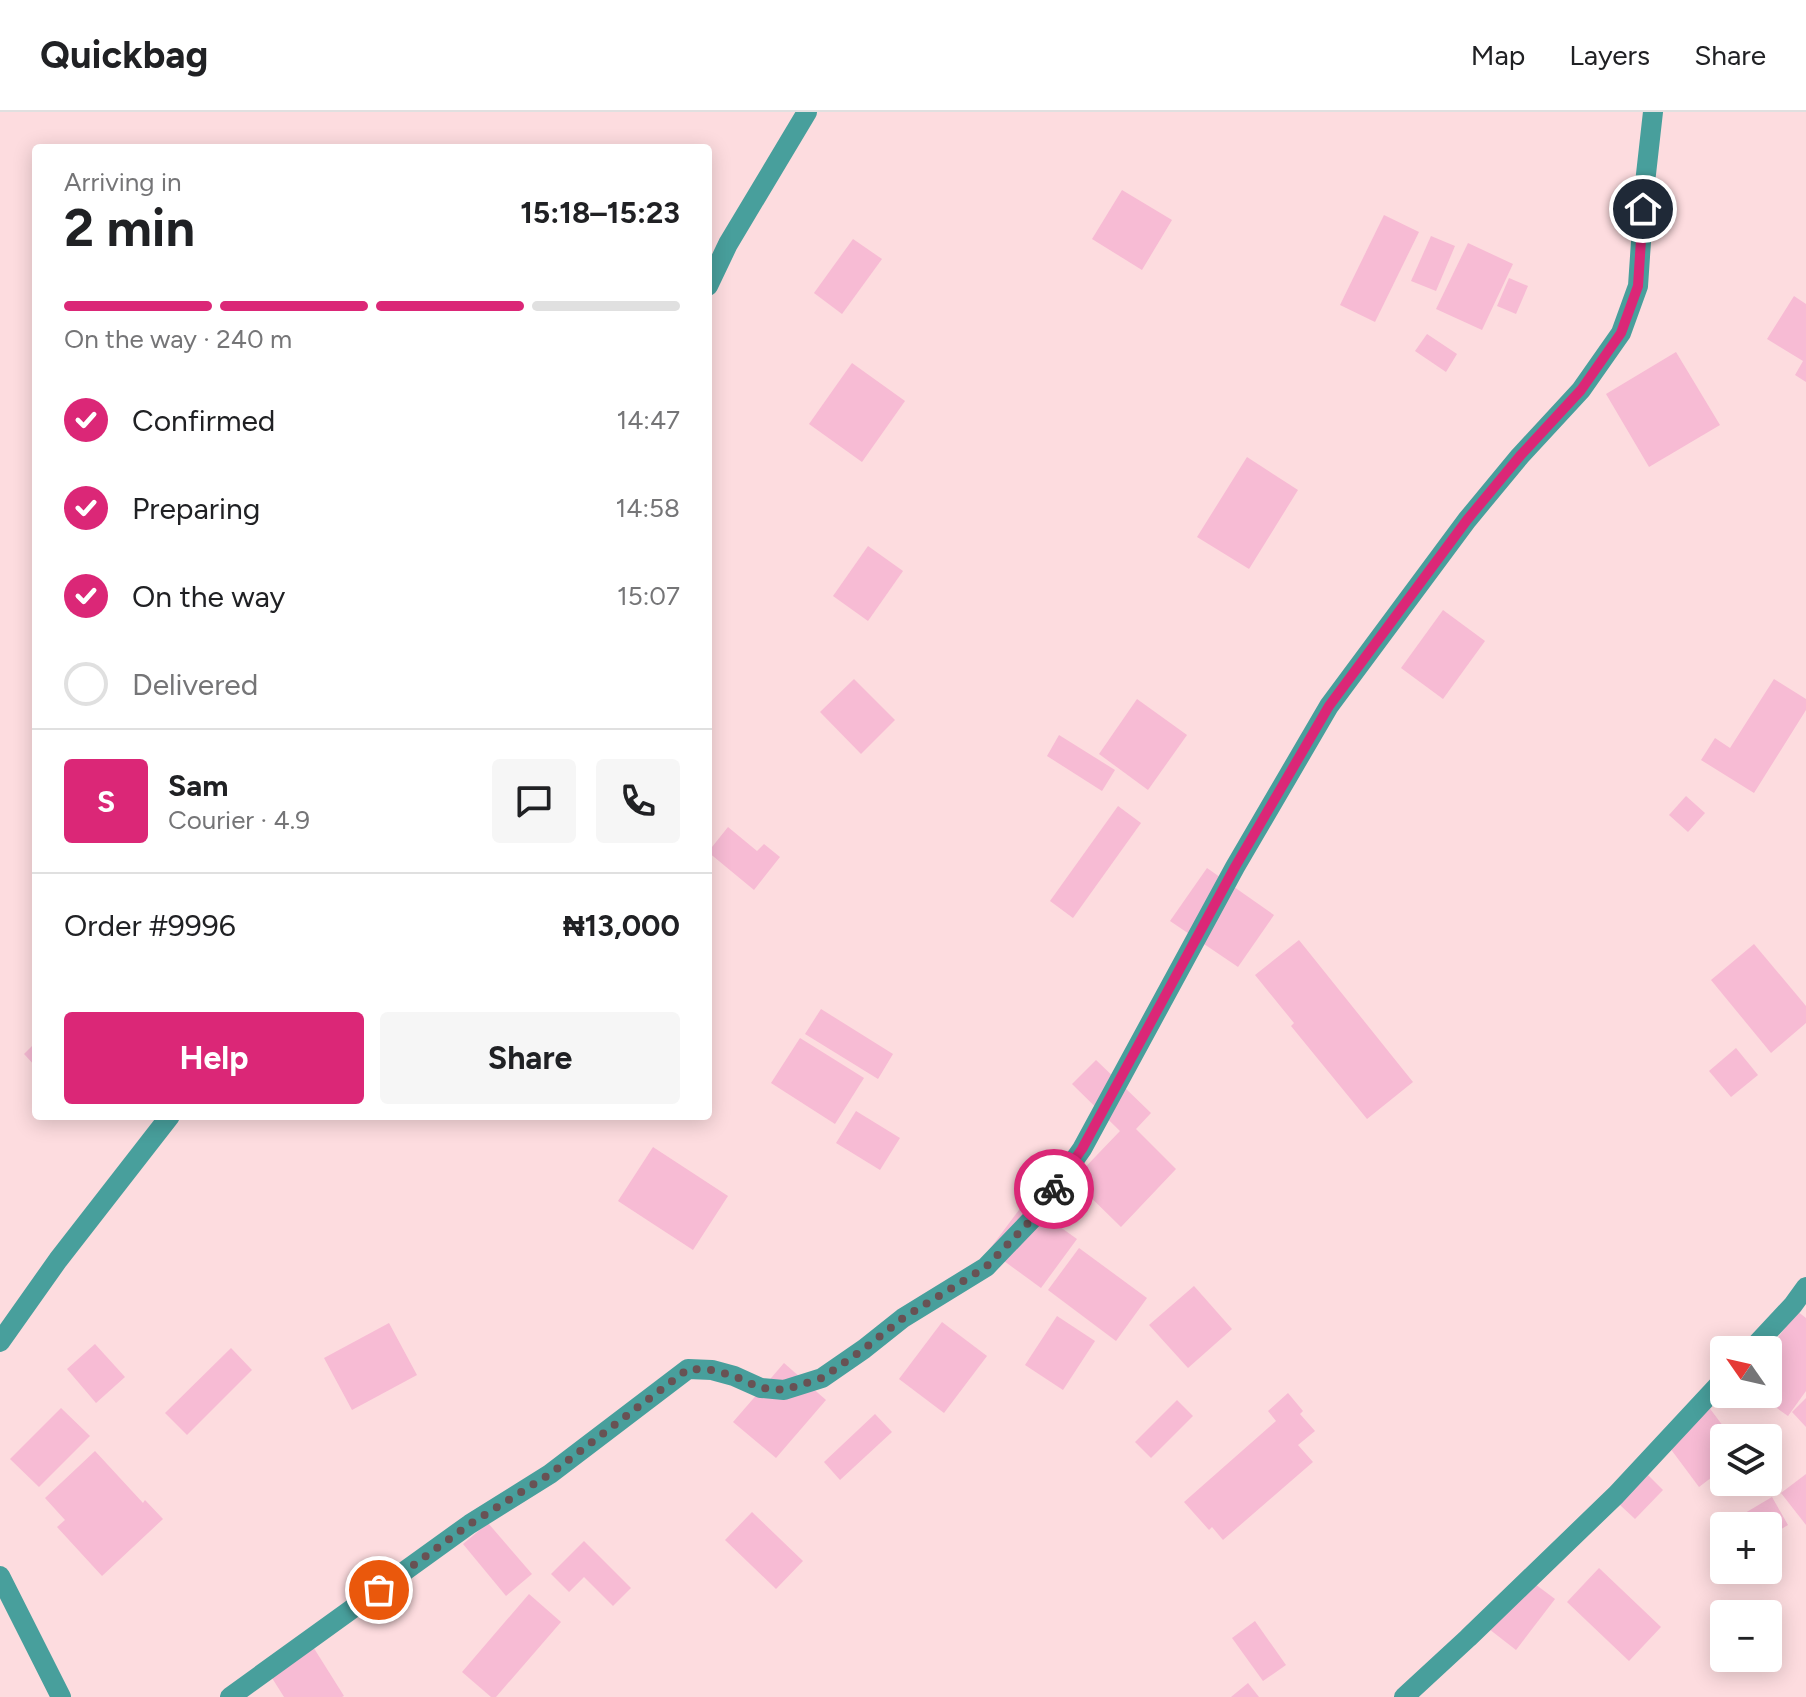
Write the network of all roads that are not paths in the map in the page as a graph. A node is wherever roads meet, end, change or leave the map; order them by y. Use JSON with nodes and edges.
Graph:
{"nodes":[{"id":1,"x":807,"y":112,"type":"edge"},
{"id":2,"x":1653,"y":112,"type":"edge"},
{"id":3,"x":712,"y":278,"type":"edge"},
{"id":4,"x":167,"y":1120,"type":"edge"},
{"id":5,"x":1806,"y":1287,"type":"edge"},
{"id":6,"x":1764,"y":1336,"type":"edge"},
{"id":7,"x":0,"y":1342,"type":"edge"},
{"id":8,"x":1710,"y":1394,"type":"edge"},
{"id":9,"x":0,"y":1576,"type":"edge"},
{"id":10,"x":61,"y":1697,"type":"edge"},
{"id":11,"x":230,"y":1697,"type":"edge"},
{"id":12,"x":1404,"y":1697,"type":"edge"}],
"edges":[{"from":1,"to":3,"type":"street"},
{"from":2,"to":11,"type":"street"},
{"from":4,"to":7,"type":"street"},
{"from":5,"to":6,"type":"street"},
{"from":8,"to":12,"type":"street"},
{"from":9,"to":10,"type":"street"}]}
